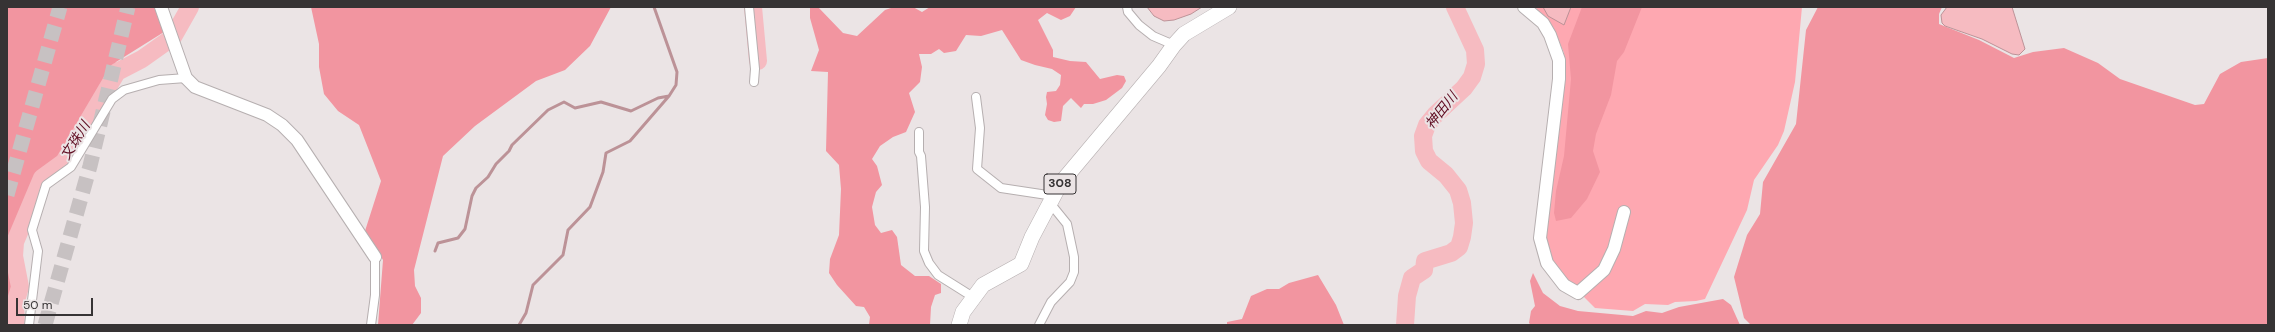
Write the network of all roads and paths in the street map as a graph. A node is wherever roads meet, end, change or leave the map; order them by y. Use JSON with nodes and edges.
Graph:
{"nodes":[{"id":1,"x":161,"y":7,"type":"edge"},
{"id":2,"x":749,"y":7,"type":"edge"},
{"id":3,"x":1127,"y":7,"type":"edge"},
{"id":4,"x":1230,"y":7,"type":"edge"},
{"id":5,"x":1524,"y":7,"type":"edge"},
{"id":6,"x":1174,"y":45,"type":"junction"},
{"id":7,"x":186,"y":78,"type":"junction"},
{"id":8,"x":754,"y":82,"type":"dead end"},
{"id":9,"x":976,"y":97,"type":"dead end"},
{"id":10,"x":920,"y":132,"type":"dead end"},
{"id":11,"x":1052,"y":199,"type":"junction"},
{"id":12,"x":1624,"y":212,"type":"dead end"},
{"id":13,"x":374,"y":257,"type":"joint"},
{"id":14,"x":973,"y":297,"type":"junction"},
{"id":15,"x":29,"y":325,"type":"edge"},
{"id":16,"x":371,"y":325,"type":"edge"},
{"id":17,"x":959,"y":325,"type":"edge"},
{"id":18,"x":1039,"y":325,"type":"edge"}],
"edges":[{"from":1,"to":7,"type":"street"},
{"from":2,"to":8,"type":"street"},
{"from":3,"to":6,"type":"street"},
{"from":4,"to":6,"type":"highway","number":"308"},
{"from":5,"to":12,"type":"street"},
{"from":6,"to":11,"type":"highway","number":"308"},
{"from":7,"to":13,"type":"street"},
{"from":7,"to":15,"type":"street"},
{"from":9,"to":11,"type":"street"},
{"from":10,"to":14,"type":"street"},
{"from":11,"to":14,"type":"highway","number":"308"},
{"from":11,"to":18,"type":"street"},
{"from":13,"to":16,"type":"street"},
{"from":14,"to":17,"type":"highway","number":"308"}]}
